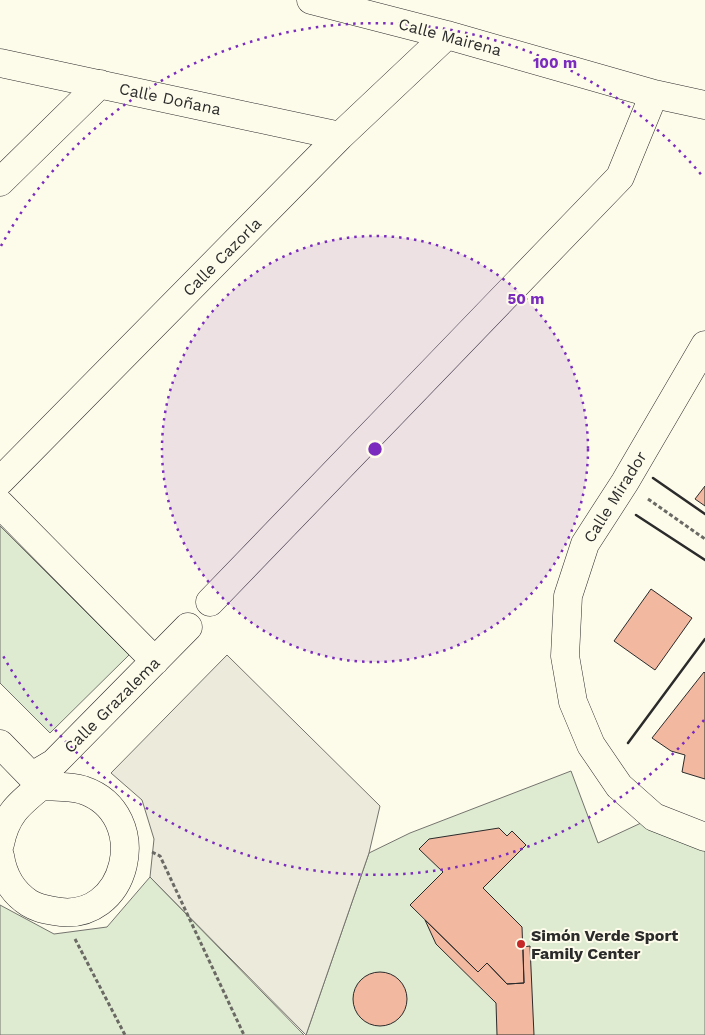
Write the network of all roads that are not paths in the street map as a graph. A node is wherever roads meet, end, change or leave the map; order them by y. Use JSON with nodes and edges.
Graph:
{"nodes":[{"id":1,"x":311,"y":0,"type":"edge"},
{"id":2,"x":446,"y":35,"type":"junction"},
{"id":3,"x":0,"y":63,"type":"edge"},
{"id":4,"x":100,"y":84,"type":"junction"},
{"id":5,"x":654,"y":94,"type":"junction"},
{"id":6,"x":705,"y":105,"type":"edge"},
{"id":7,"x":340,"y":136,"type":"junction"},
{"id":8,"x":0,"y":182,"type":"edge"},
{"id":9,"x":705,"y":346,"type":"edge"},
{"id":10,"x":0,"y":481,"type":"edge"},
{"id":11,"x":0,"y":504,"type":"edge"},
{"id":12,"x":210,"y":602,"type":"dead end"},
{"id":13,"x":188,"y":627,"type":"dead end"},
{"id":14,"x":155,"y":661,"type":"junction"},
{"id":15,"x":0,"y":744,"type":"edge"},
{"id":16,"x":36,"y":781,"type":"junction"},
{"id":17,"x":705,"y":837,"type":"edge"},
{"id":18,"x":0,"y":844,"type":"edge"},
{"id":19,"x":0,"y":856,"type":"edge"}],
"edges":[{"from":1,"to":2,"type":"street","name":"Calle Mairena"},
{"from":2,"to":5,"type":"street","name":"Calle Mairena"},
{"from":2,"to":7,"type":"street","name":"Calle Cazorla"},
{"from":3,"to":4,"type":"street","name":"Calle Doñana"},
{"from":4,"to":7,"type":"street","name":"Calle Doñana"},
{"from":4,"to":8,"type":"street"},
{"from":5,"to":6,"type":"street","name":"Calle Mairena"},
{"from":5,"to":12,"type":"street"},
{"from":7,"to":10,"type":"street","name":"Calle Cazorla"},
{"from":9,"to":17,"type":"street","name":"Calle Mirador"},
{"from":11,"to":14,"type":"street"},
{"from":13,"to":14,"type":"street","name":"Calle Grazalema"},
{"from":14,"to":16,"type":"street","name":"Calle Grazalema"},
{"from":15,"to":16,"type":"street"},
{"from":16,"to":18,"type":"street","name":"Calle Grazalema"},
{"from":16,"to":19,"type":"street"}]}
